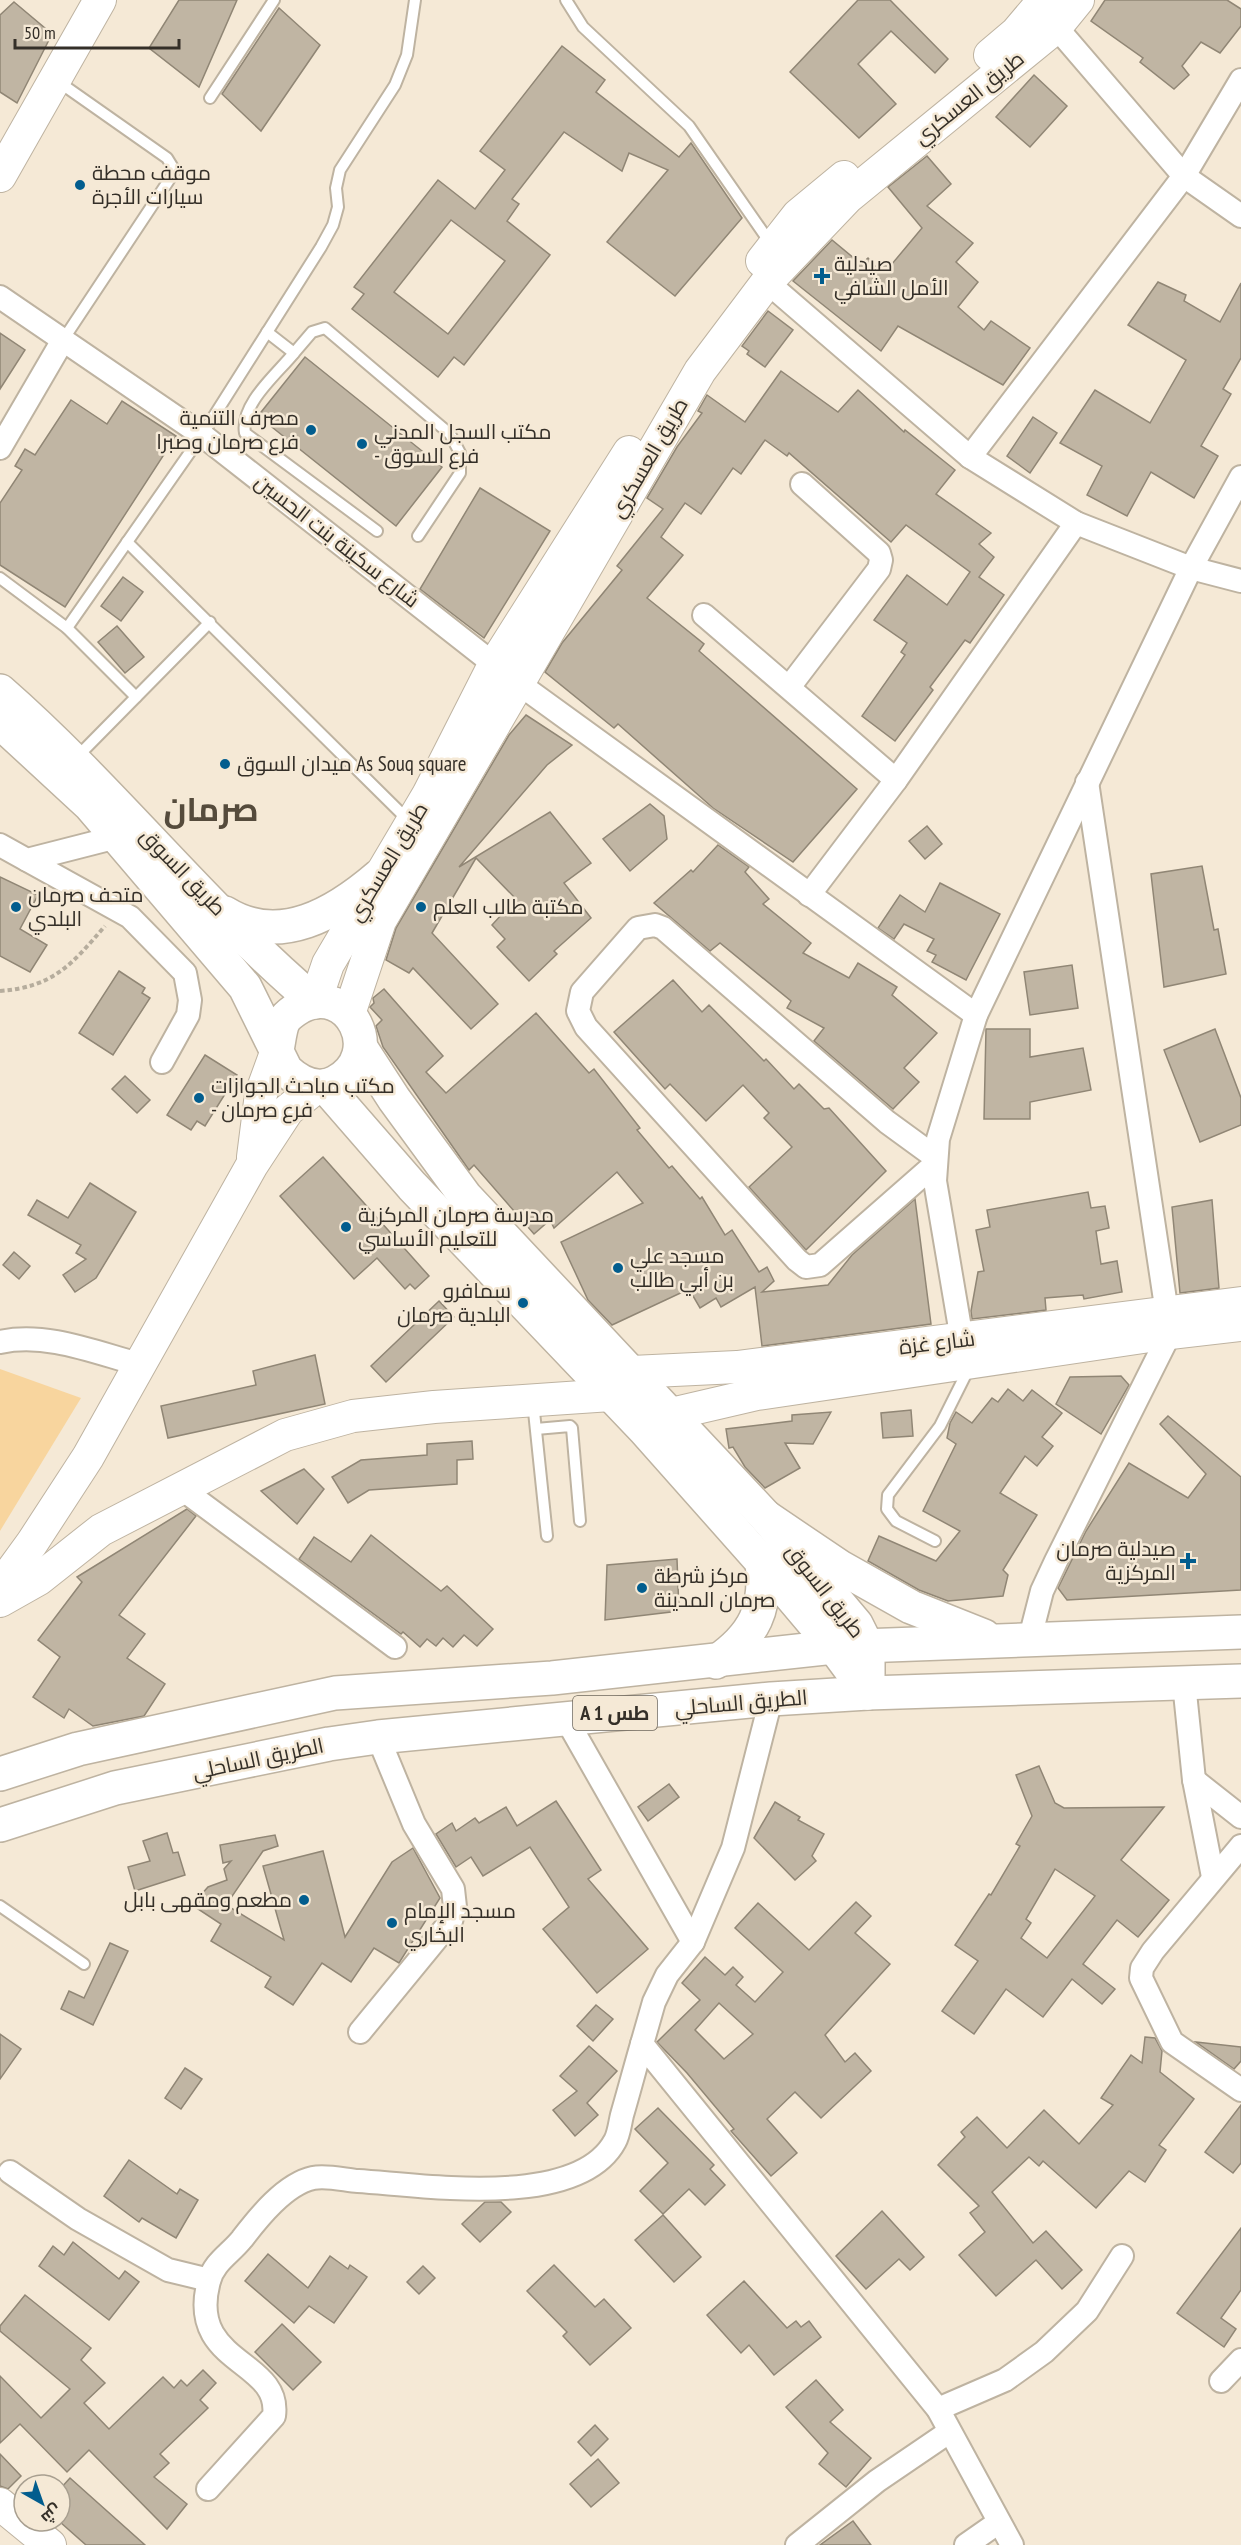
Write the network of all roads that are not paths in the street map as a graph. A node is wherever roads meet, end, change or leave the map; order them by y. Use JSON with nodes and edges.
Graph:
{"nodes":[{"id":1,"x":100,"y":0,"type":"edge"},
{"id":2,"x":274,"y":0,"type":"edge"},
{"id":3,"x":415,"y":0,"type":"edge"},
{"id":4,"x":566,"y":0,"type":"edge"},
{"id":5,"x":1078,"y":0,"type":"edge"},
{"id":6,"x":1043,"y":8,"type":"edge"},
{"id":7,"x":55,"y":79,"type":"junction"},
{"id":8,"x":1241,"y":80,"type":"edge"},
{"id":9,"x":210,"y":98,"type":"dead end"},
{"id":10,"x":0,"y":176,"type":"edge"},
{"id":11,"x":1184,"y":176,"type":"junction"},
{"id":12,"x":1241,"y":216,"type":"edge"},
{"id":13,"x":773,"y":247,"type":"junction"},
{"id":14,"x":767,"y":282,"type":"junction"},
{"id":15,"x":0,"y":297,"type":"edge"},
{"id":16,"x":267,"y":332,"type":"junction"},
{"id":17,"x":63,"y":340,"type":"junction"},
{"id":18,"x":294,"y":353,"type":"junction"},
{"id":19,"x":202,"y":435,"type":"junction"},
{"id":20,"x":0,"y":448,"type":"edge"},
{"id":21,"x":970,"y":457,"type":"junction"},
{"id":22,"x":1241,"y":477,"type":"edge"},
{"id":23,"x":802,"y":484,"type":"dead end"},
{"id":24,"x":1076,"y":523,"type":"junction"},
{"id":25,"x":377,"y":531,"type":"dead end"},
{"id":26,"x":418,"y":536,"type":"dead end"},
{"id":27,"x":127,"y":542,"type":"junction"},
{"id":28,"x":1191,"y":568,"type":"junction"},
{"id":29,"x":0,"y":578,"type":"edge"},
{"id":30,"x":1241,"y":581,"type":"edge"},
{"id":31,"x":704,"y":615,"type":"dead end"},
{"id":32,"x":210,"y":622,"type":"junction"},
{"id":33,"x":67,"y":628,"type":"junction"},
{"id":34,"x":506,"y":674,"type":"junction"},
{"id":35,"x":790,"y":686,"type":"junction"},
{"id":36,"x":0,"y":691,"type":"edge"},
{"id":37,"x":136,"y":697,"type":"junction"},
{"id":38,"x":0,"y":722,"type":"edge"},
{"id":39,"x":75,"y":759,"type":"junction"},
{"id":40,"x":896,"y":780,"type":"junction"},
{"id":41,"x":1087,"y":782,"type":"junction"},
{"id":42,"x":412,"y":823,"type":"junction"},
{"id":43,"x":117,"y":837,"type":"junction"},
{"id":44,"x":0,"y":845,"type":"edge"},
{"id":45,"x":27,"y":860,"type":"junction"},
{"id":46,"x":379,"y":876,"type":"junction"},
{"id":47,"x":809,"y":895,"type":"junction"},
{"id":48,"x":219,"y":909,"type":"junction"},
{"id":49,"x":315,"y":1002,"type":"junction"},
{"id":50,"x":349,"y":1014,"type":"junction"},
{"id":51,"x":976,"y":1015,"type":"junction"},
{"id":52,"x":361,"y":1048,"type":"junction"},
{"id":53,"x":277,"y":1050,"type":"junction"},
{"id":54,"x":162,"y":1062,"type":"dead end"},
{"id":55,"x":321,"y":1086,"type":"junction"},
{"id":56,"x":935,"y":1161,"type":"junction"},
{"id":57,"x":252,"y":1165,"type":"junction"},
{"id":58,"x":1241,"y":1302,"type":"edge"},
{"id":59,"x":1168,"y":1322,"type":"junction"},
{"id":60,"x":1241,"y":1325,"type":"edge"},
{"id":61,"x":2,"y":1339,"type":"edge"},
{"id":62,"x":967,"y":1351,"type":"junction"},
{"id":63,"x":138,"y":1364,"type":"junction"},
{"id":64,"x":621,"y":1383,"type":"junction"},
{"id":65,"x":535,"y":1415,"type":"junction"},
{"id":66,"x":658,"y":1422,"type":"junction"},
{"id":67,"x":182,"y":1489,"type":"junction"},
{"id":68,"x":766,"y":1517,"type":"junction"},
{"id":69,"x":580,"y":1521,"type":"dead end"},
{"id":70,"x":547,"y":1536,"type":"dead end"},
{"id":71,"x":935,"y":1541,"type":"dead end"},
{"id":72,"x":762,"y":1562,"type":"junction"},
{"id":73,"x":0,"y":1587,"type":"edge"},
{"id":74,"x":0,"y":1600,"type":"edge"},
{"id":75,"x":1241,"y":1632,"type":"edge"},
{"id":76,"x":1030,"y":1638,"type":"junction"},
{"id":77,"x":994,"y":1640,"type":"junction"},
{"id":78,"x":395,"y":1647,"type":"dead end"},
{"id":79,"x":834,"y":1647,"type":"junction"},
{"id":80,"x":868,"y":1648,"type":"junction"},
{"id":81,"x":716,"y":1662,"type":"junction"},
{"id":82,"x":1241,"y":1681,"type":"edge"},
{"id":83,"x":1184,"y":1683,"type":"junction"},
{"id":84,"x":868,"y":1693,"type":"junction"},
{"id":85,"x":771,"y":1699,"type":"junction"},
{"id":86,"x":565,"y":1717,"type":"junction"},
{"id":87,"x":378,"y":1737,"type":"junction"},
{"id":88,"x":0,"y":1774,"type":"edge"},
{"id":89,"x":1194,"y":1780,"type":"junction"},
{"id":90,"x":1241,"y":1817,"type":"edge"},
{"id":91,"x":0,"y":1825,"type":"edge"},
{"id":92,"x":1241,"y":1846,"type":"edge"},
{"id":93,"x":1213,"y":1877,"type":"junction"},
{"id":94,"x":0,"y":1905,"type":"edge"},
{"id":95,"x":693,"y":1942,"type":"junction"},
{"id":96,"x":84,"y":1964,"type":"dead end"},
{"id":97,"x":360,"y":2032,"type":"dead end"},
{"id":98,"x":642,"y":2044,"type":"junction"},
{"id":99,"x":1241,"y":2090,"type":"edge"},
{"id":100,"x":10,"y":2172,"type":"dead end"},
{"id":101,"x":1122,"y":2256,"type":"dead end"},
{"id":102,"x":209,"y":2280,"type":"junction"},
{"id":103,"x":1241,"y":2360,"type":"edge"},
{"id":104,"x":1221,"y":2381,"type":"dead end"},
{"id":105,"x":938,"y":2409,"type":"junction"},
{"id":106,"x":949,"y":2432,"type":"junction"},
{"id":107,"x":208,"y":2489,"type":"dead end"},
{"id":108,"x":0,"y":2504,"type":"edge"},
{"id":109,"x":999,"y":2522,"type":"junction"},
{"id":110,"x":50,"y":2545,"type":"edge"},
{"id":111,"x":797,"y":2545,"type":"edge"},
{"id":112,"x":966,"y":2545,"type":"edge"},
{"id":113,"x":1012,"y":2545,"type":"edge"}],
"edges":[{"from":1,"to":7,"type":"street"},
{"from":2,"to":9,"type":"lane"},
{"from":3,"to":16,"type":"lane"},
{"from":4,"to":13,"type":"lane"},
{"from":5,"to":6,"type":"street","name":"طريق العسكري"},
{"from":6,"to":11,"type":"street"},
{"from":6,"to":13,"type":"street","name":"طريق العسكري"},
{"from":6,"to":14,"type":"street","name":"طريق العسكري"},
{"from":7,"to":10,"type":"street"},
{"from":7,"to":17,"type":"lane"},
{"from":8,"to":11,"type":"street"},
{"from":11,"to":12,"type":"street"},
{"from":11,"to":21,"type":"street"},
{"from":13,"to":34,"type":"street","name":"طريق العسكري"},
{"from":14,"to":21,"type":"street"},
{"from":14,"to":34,"type":"street","name":"طريق العسكري"},
{"from":15,"to":17,"type":"street","name":"شارع سكينة بنت الحسين"},
{"from":16,"to":18,"type":"lane"},
{"from":16,"to":19,"type":"lane"},
{"from":17,"to":19,"type":"street","name":"شارع سكينة بنت الحسين"},
{"from":17,"to":20,"type":"street"},
{"from":18,"to":25,"type":"lane"},
{"from":18,"to":26,"type":"lane"},
{"from":19,"to":27,"type":"lane"},
{"from":19,"to":34,"type":"street","name":"شارع سكينة بنت الحسين"},
{"from":21,"to":24,"type":"street"},
{"from":22,"to":28,"type":"street"},
{"from":23,"to":35,"type":"street"},
{"from":24,"to":28,"type":"street"},
{"from":24,"to":40,"type":"street"},
{"from":27,"to":32,"type":"lane"},
{"from":27,"to":33,"type":"lane"},
{"from":28,"to":30,"type":"street"},
{"from":28,"to":41,"type":"street"},
{"from":29,"to":33,"type":"lane"},
{"from":31,"to":35,"type":"street"},
{"from":32,"to":37,"type":"lane"},
{"from":32,"to":42,"type":"lane"},
{"from":33,"to":37,"type":"lane"},
{"from":34,"to":42,"type":"street","name":"طريق العسكري"},
{"from":34,"to":47,"type":"street","name":"شارع سكينة بنت الحسين"},
{"from":34,"to":50,"type":"street","name":"طريق العسكري"},
{"from":35,"to":40,"type":"street"},
{"from":36,"to":39,"type":"main road","name":"طريق السوق"},
{"from":37,"to":39,"type":"lane"},
{"from":38,"to":43,"type":"main road","name":"طريق السوق"},
{"from":39,"to":48,"type":"main road","name":"طريق السوق"},
{"from":40,"to":47,"type":"street"},
{"from":41,"to":51,"type":"street"},
{"from":41,"to":59,"type":"street"},
{"from":42,"to":46,"type":"street","name":"طريق العسكري"},
{"from":43,"to":45,"type":"street"},
{"from":43,"to":53,"type":"main road","name":"طريق السوق"},
{"from":44,"to":45,"type":"street"},
{"from":45,"to":54,"type":"street"},
{"from":46,"to":48,"type":"main road"},
{"from":46,"to":49,"type":"street","name":"طريق العسكري"},
{"from":47,"to":51,"type":"street","name":"شارع سكينة بنت الحسين"},
{"from":48,"to":49,"type":"main road","name":"طريق السوق"},
{"from":49,"to":50,"type":"main road"},
{"from":49,"to":53,"type":"main road"},
{"from":50,"to":52,"type":"main road"},
{"from":51,"to":56,"type":"street"},
{"from":52,"to":55,"type":"main road"},
{"from":52,"to":64,"type":"main road","name":"طريق السوق"},
{"from":53,"to":55,"type":"main road"},
{"from":53,"to":57,"type":"street"},
{"from":55,"to":57,"type":"street"},
{"from":55,"to":64,"type":"main road","name":"طريق السوق"},
{"from":56,"to":56,"type":"street"},
{"from":56,"to":62,"type":"street"},
{"from":57,"to":63,"type":"street"},
{"from":58,"to":59,"type":"street","name":"شارع غزة"},
{"from":59,"to":60,"type":"street","name":"شارع غزة"},
{"from":59,"to":62,"type":"street","name":"شارع غزة"},
{"from":59,"to":76,"type":"street"},
{"from":61,"to":63,"type":"street"},
{"from":62,"to":64,"type":"street","name":"شارع غزة"},
{"from":62,"to":66,"type":"street","name":"شارع غزة"},
{"from":62,"to":71,"type":"lane"},
{"from":63,"to":73,"type":"street"},
{"from":64,"to":65,"type":"street","name":"شارع غزة"},
{"from":64,"to":66,"type":"main road","name":"طريق السوق"},
{"from":65,"to":67,"type":"street","name":"شارع غزة"},
{"from":65,"to":69,"type":"lane"},
{"from":65,"to":70,"type":"lane"},
{"from":66,"to":68,"type":"main road","name":"طريق السوق"},
{"from":66,"to":72,"type":"main road","name":"طريق السوق"},
{"from":67,"to":74,"type":"street","name":"شارع غزة"},
{"from":67,"to":78,"type":"street"},
{"from":68,"to":77,"type":"main road"},
{"from":68,"to":80,"type":"main road","name":"طريق السوق"},
{"from":72,"to":79,"type":"main road","name":"طريق السوق"},
{"from":72,"to":81,"type":"main road"},
{"from":75,"to":76,"type":"main road","name":"الطريق الساحلي","number":"A 1 طس"},
{"from":76,"to":77,"type":"main road","name":"الطريق الساحلي","number":"A 1 طس"},
{"from":77,"to":80,"type":"main road","name":"الطريق الساحلي","number":"A 1 طس"},
{"from":79,"to":80,"type":"main road","name":"الطريق الساحلي","number":"A 1 طس"},
{"from":79,"to":81,"type":"main road","name":"الطريق الساحلي","number":"A 1 طس"},
{"from":79,"to":84,"type":"main road","name":"طريق السوق"},
{"from":80,"to":84,"type":"main road","name":"طريق السوق"},
{"from":81,"to":88,"type":"main road","name":"الطريق الساحلي","number":"A 1 طس"},
{"from":82,"to":83,"type":"main road","name":"الطريق الساحلي","number":"A 1 طس"},
{"from":83,"to":84,"type":"main road","name":"الطريق الساحلي","number":"A 1 طس"},
{"from":83,"to":89,"type":"street"},
{"from":84,"to":85,"type":"main road","name":"الطريق الساحلي","number":"A 1 طس"},
{"from":85,"to":86,"type":"main road","name":"الطريق الساحلي","number":"A 1 طس"},
{"from":85,"to":95,"type":"street"},
{"from":86,"to":87,"type":"main road","name":"الطريق الساحلي","number":"A 1 طس"},
{"from":86,"to":95,"type":"street"},
{"from":87,"to":91,"type":"main road","name":"الطريق الساحلي","number":"A 1 طس"},
{"from":87,"to":97,"type":"street"},
{"from":89,"to":90,"type":"street"},
{"from":89,"to":93,"type":"street"},
{"from":92,"to":93,"type":"street"},
{"from":93,"to":99,"type":"street"},
{"from":94,"to":96,"type":"lane"},
{"from":95,"to":98,"type":"street"},
{"from":98,"to":102,"type":"street"},
{"from":98,"to":105,"type":"street"},
{"from":100,"to":102,"type":"street"},
{"from":101,"to":105,"type":"street"},
{"from":102,"to":107,"type":"street"},
{"from":103,"to":104,"type":"street"},
{"from":105,"to":106,"type":"street"},
{"from":106,"to":109,"type":"street"},
{"from":106,"to":111,"type":"street"},
{"from":108,"to":110,"type":"street"},
{"from":109,"to":112,"type":"street"},
{"from":109,"to":113,"type":"street"}]}
